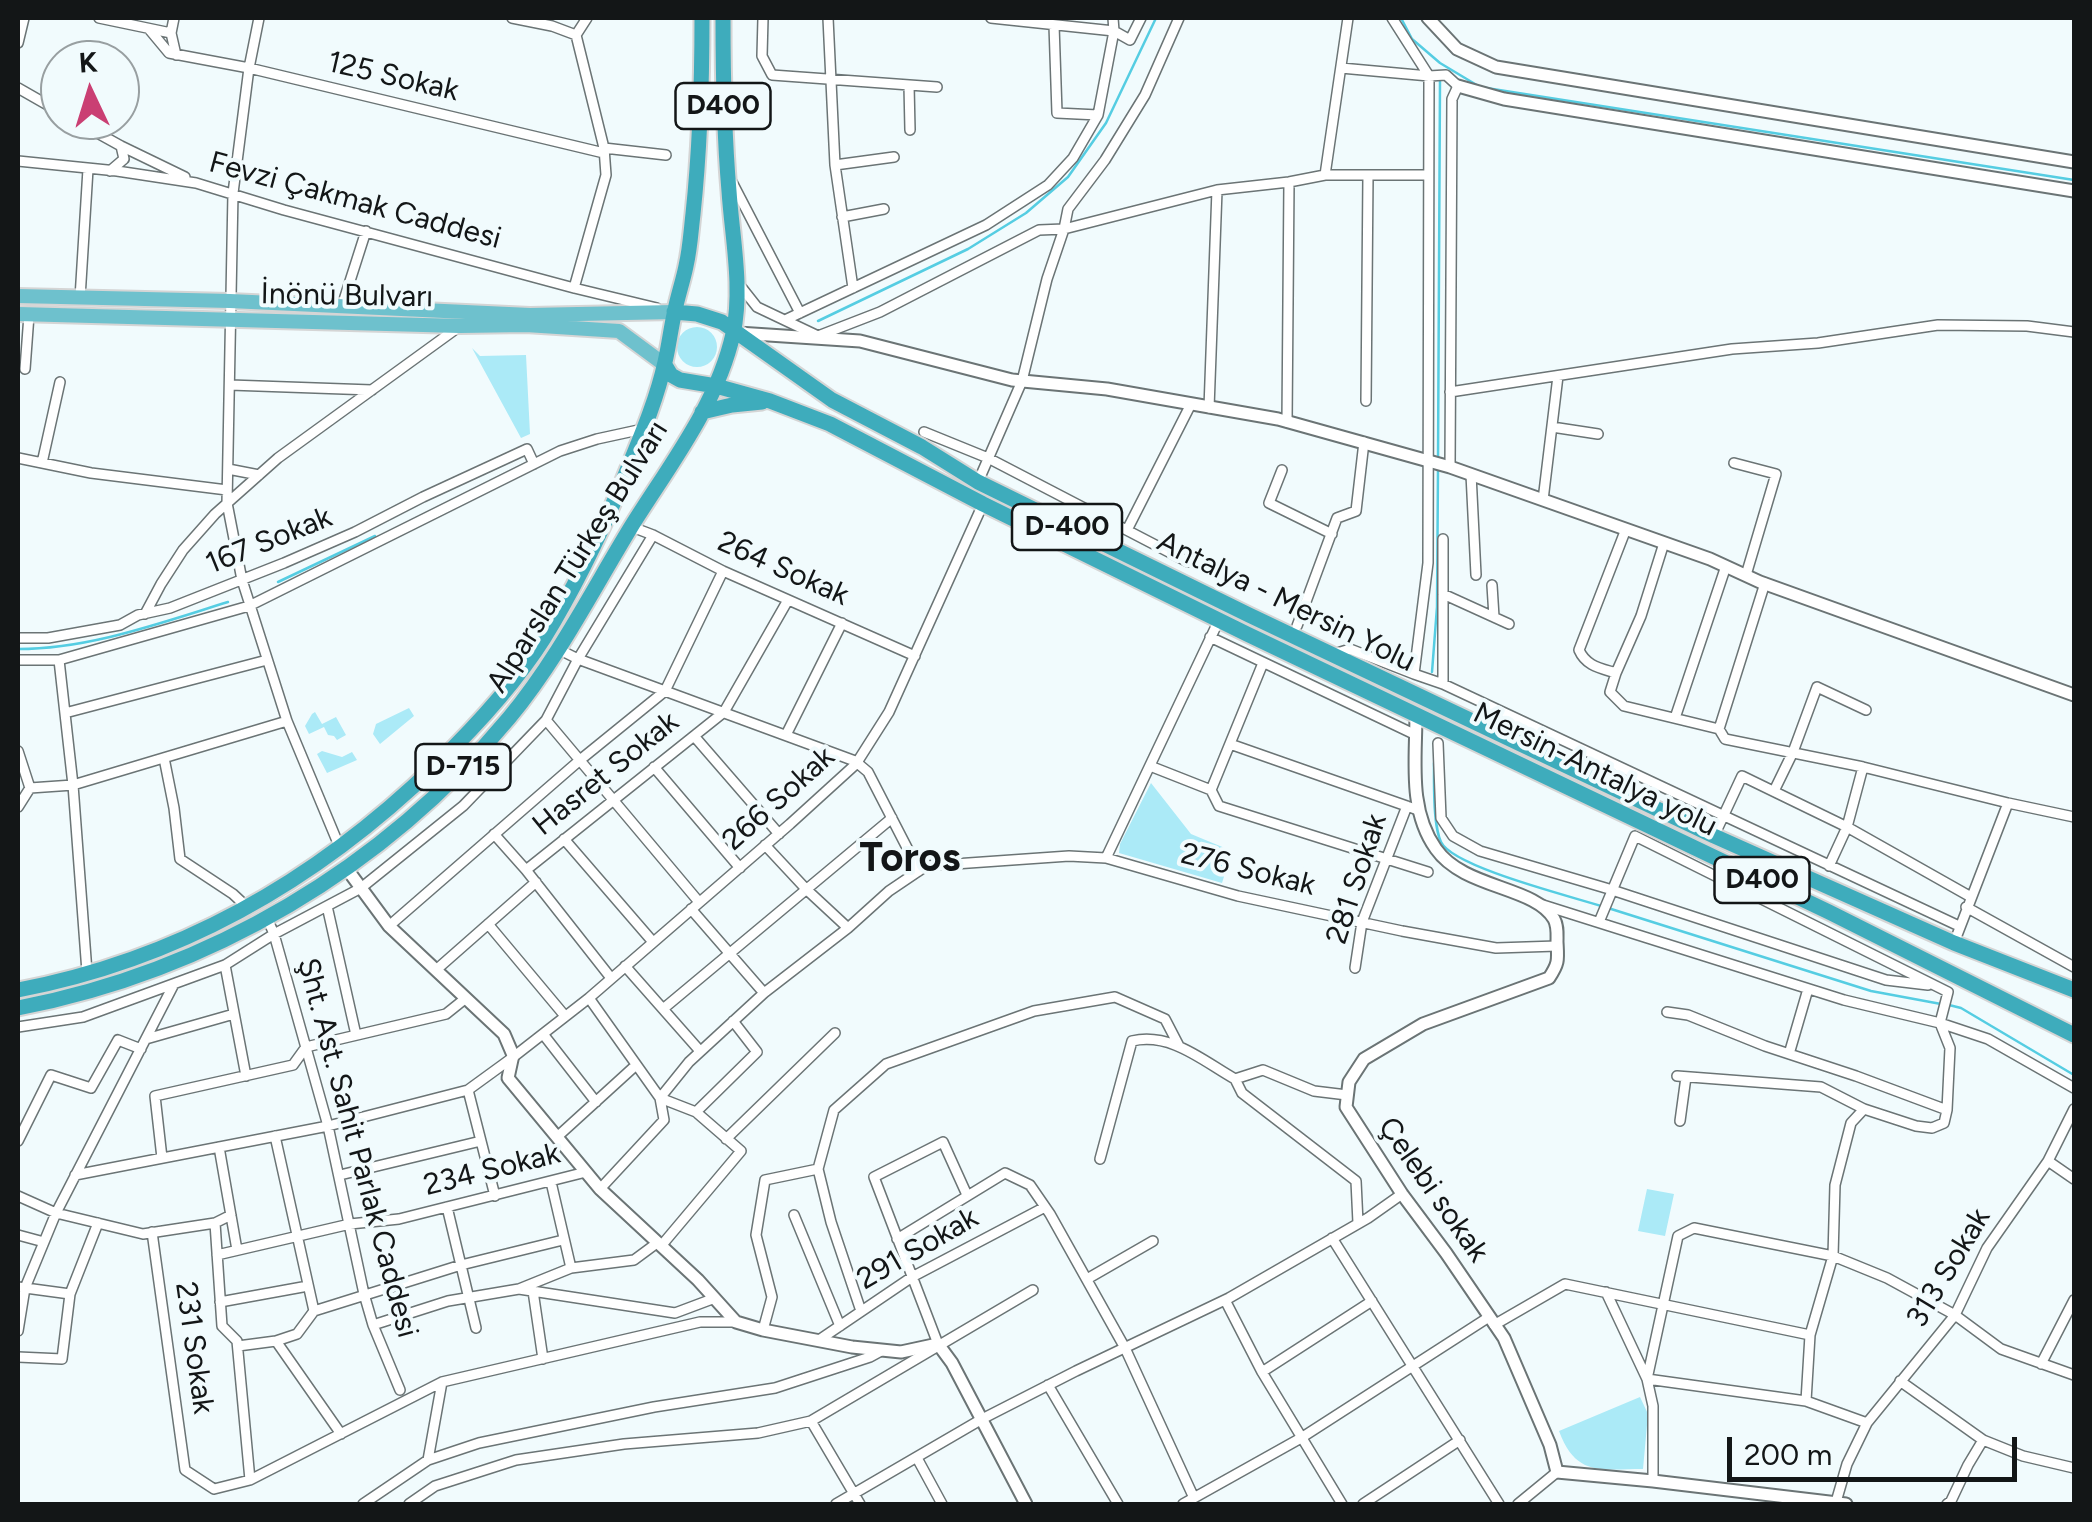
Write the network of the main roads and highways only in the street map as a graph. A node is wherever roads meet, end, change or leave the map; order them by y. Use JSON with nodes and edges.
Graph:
{"nodes":[{"id":1,"x":702,"y":18,"type":"edge"},
{"id":2,"x":722,"y":18,"type":"edge"},
{"id":3,"x":18,"y":296,"type":"edge"},
{"id":4,"x":674,"y":312,"type":"junction"},
{"id":5,"x":23,"y":315,"type":"edge"},
{"id":6,"x":733,"y":332,"type":"junction"},
{"id":7,"x":665,"y":364,"type":"junction"},
{"id":8,"x":716,"y":386,"type":"junction"},
{"id":9,"x":770,"y":402,"type":"junction"},
{"id":10,"x":702,"y":412,"type":"junction"},
{"id":11,"x":1416,"y":694,"type":"joint"},
{"id":12,"x":1416,"y":714,"type":"joint"},
{"id":13,"x":18,"y":990,"type":"edge"},
{"id":14,"x":2074,"y":990,"type":"edge"},
{"id":15,"x":18,"y":1008,"type":"edge"},
{"id":16,"x":2074,"y":1034,"type":"edge"}],
"edges":[{"from":1,"to":4,"type":"highway"},
{"from":2,"to":6,"type":"highway","number":"D400"},
{"from":3,"to":4,"type":"main road","name":"İnönü Bulvarı"},
{"from":4,"to":6,"type":"highway"},
{"from":4,"to":7,"type":"highway"},
{"from":5,"to":7,"type":"main road","name":"İnönü Bulvarı"},
{"from":6,"to":8,"type":"highway","name":"Alparslan Türkeş Bulvarı","number":"D-715"},
{"from":6,"to":11,"type":"highway","name":"Antalya - Mersin Yolu","number":"D-400"},
{"from":7,"to":8,"type":"highway"},
{"from":7,"to":13,"type":"highway","name":"Alparslan Türkeş Bulvarı","number":"D-715"},
{"from":8,"to":9,"type":"highway","name":"Antalya - Mersin Yolu","number":"D-400"},
{"from":8,"to":10,"type":"highway","name":"Alparslan Türkeş Bulvarı","number":"D-715"},
{"from":9,"to":10,"type":"highway"},
{"from":9,"to":12,"type":"highway","name":"Antalya - Mersin Yolu","number":"D-400"},
{"from":10,"to":15,"type":"highway","name":"Alparslan Türkeş Bulvarı","number":"D-715"},
{"from":11,"to":14,"type":"highway","name":"Mersin-Antalya yolu","number":"D400"},
{"from":12,"to":16,"type":"highway","name":"Mersin-Antalya yolu","number":"D400"}]}
